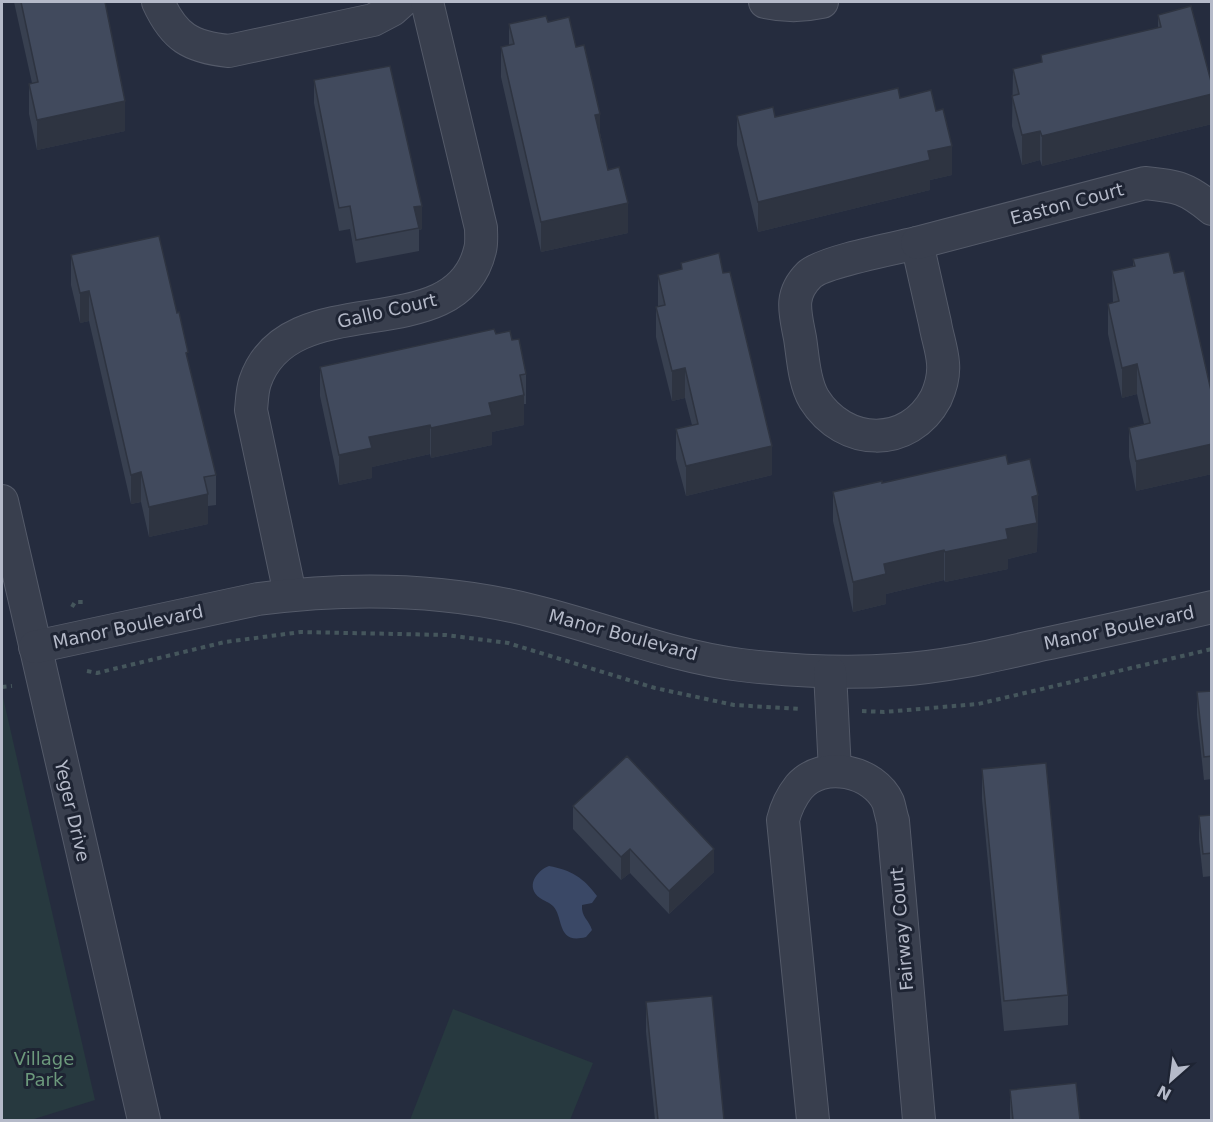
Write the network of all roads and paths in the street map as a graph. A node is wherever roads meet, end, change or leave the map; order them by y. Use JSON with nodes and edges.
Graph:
{"nodes":[{"id":1,"x":158,"y":2,"type":"edge"},
{"id":2,"x":401,"y":2,"type":"edge"},
{"id":3,"x":428,"y":2,"type":"edge"},
{"id":4,"x":765,"y":2,"type":"edge"},
{"id":5,"x":822,"y":2,"type":"edge"},
{"id":6,"x":1212,"y":209,"type":"edge"},
{"id":7,"x":917,"y":243,"type":"junction"},
{"id":8,"x":2,"y":501,"type":"edge"},
{"id":9,"x":290,"y":594,"type":"junction"},
{"id":10,"x":96,"y":603,"type":"dead end"},
{"id":11,"x":1212,"y":608,"type":"edge"},
{"id":12,"x":71,"y":611,"type":"dead end"},
{"id":13,"x":35,"y":647,"type":"junction"},
{"id":14,"x":830,"y":672,"type":"junction"},
{"id":15,"x":12,"y":686,"type":"dead end"},
{"id":16,"x":2,"y":687,"type":"edge"},
{"id":17,"x":835,"y":771,"type":"junction"},
{"id":18,"x":144,"y":1120,"type":"edge"},
{"id":19,"x":813,"y":1120,"type":"edge"},
{"id":20,"x":919,"y":1120,"type":"edge"}],
"edges":[{"from":1,"to":2,"type":"street"},
{"from":3,"to":9,"type":"street","name":"Gallo Court"},
{"from":4,"to":5,"type":"street"},
{"from":6,"to":7,"type":"street","name":"Easton Court"},
{"from":7,"to":7,"type":"street","name":"Easton Court"},
{"from":8,"to":13,"type":"street","name":"Yeger Drive"},
{"from":9,"to":13,"type":"street","name":"Manor Boulevard"},
{"from":9,"to":14,"type":"street","name":"Manor Boulevard"},
{"from":10,"to":12,"type":"path"},
{"from":11,"to":14,"type":"street","name":"Manor Boulevard"},
{"from":13,"to":18,"type":"street","name":"Yeger Drive"},
{"from":14,"to":17,"type":"street"},
{"from":15,"to":16,"type":"path"},
{"from":17,"to":19,"type":"street"},
{"from":17,"to":20,"type":"street","name":"Fairway Court"}]}
